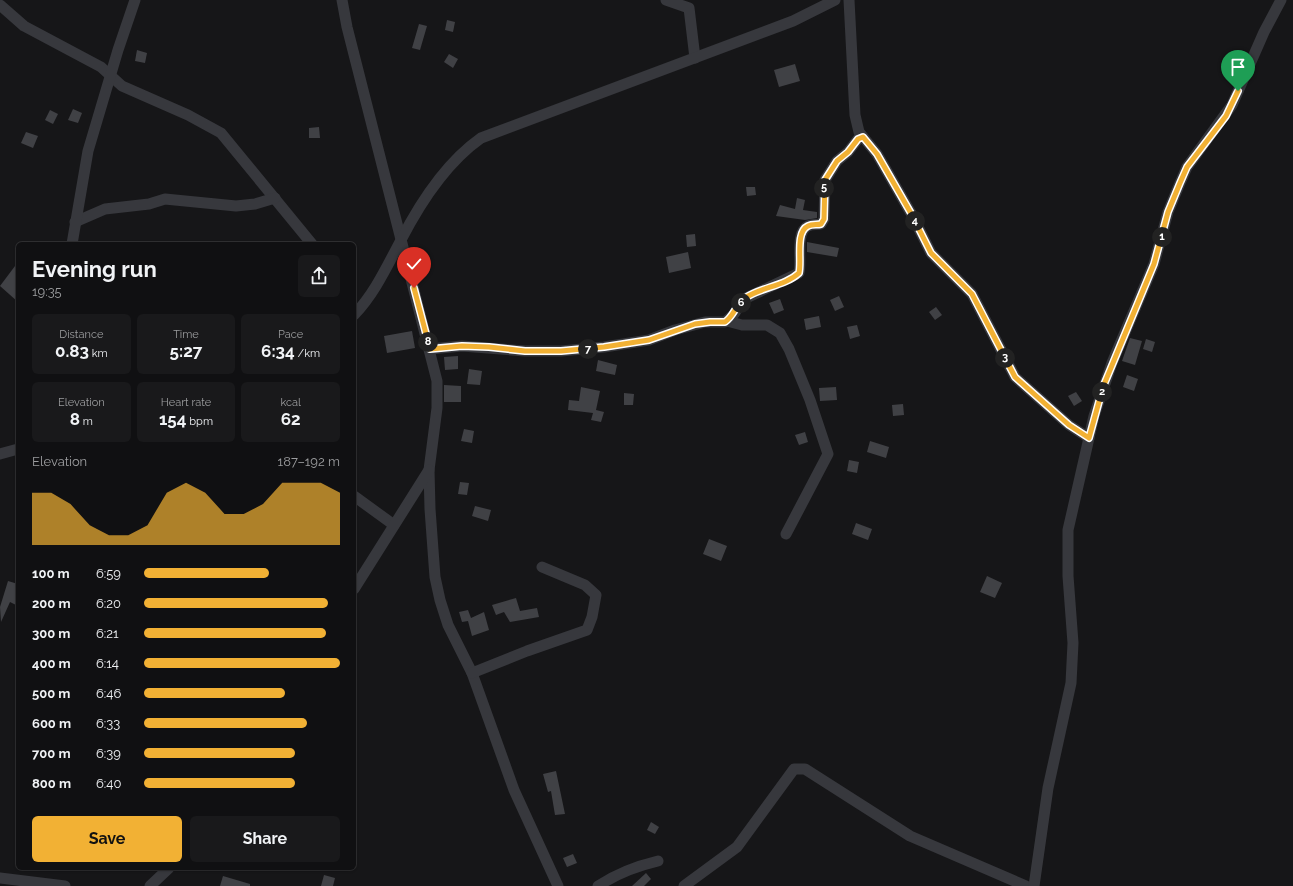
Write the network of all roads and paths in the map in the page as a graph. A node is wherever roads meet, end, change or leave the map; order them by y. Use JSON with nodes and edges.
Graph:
{"nodes":[{"id":1,"x":135,"y":0,"type":"edge"},
{"id":2,"x":342,"y":0,"type":"edge"},
{"id":3,"x":666,"y":0,"type":"edge"},
{"id":4,"x":835,"y":0,"type":"edge"},
{"id":5,"x":849,"y":0,"type":"edge"},
{"id":6,"x":1281,"y":0,"type":"edge"},
{"id":7,"x":0,"y":5,"type":"edge"},
{"id":8,"x":694,"y":58,"type":"junction"},
{"id":9,"x":110,"y":78,"type":"junction"},
{"id":10,"x":863,"y":137,"type":"junction"},
{"id":11,"x":275,"y":198,"type":"junction"},
{"id":12,"x":75,"y":222,"type":"junction"},
{"id":13,"x":400,"y":240,"type":"junction"},
{"id":14,"x":72,"y":242,"type":"edge"},
{"id":15,"x":310,"y":242,"type":"edge"},
{"id":16,"x":356,"y":309,"type":"edge"},
{"id":17,"x":727,"y":321,"type":"junction"},
{"id":18,"x":430,"y":349,"type":"junction"},
{"id":19,"x":1089,"y":438,"type":"junction"},
{"id":20,"x":16,"y":450,"type":"edge"},
{"id":21,"x":0,"y":454,"type":"edge"},
{"id":22,"x":429,"y":470,"type":"junction"},
{"id":23,"x":356,"y":497,"type":"edge"},
{"id":24,"x":394,"y":525,"type":"junction"},
{"id":25,"x":786,"y":534,"type":"dead end"},
{"id":26,"x":542,"y":567,"type":"dead end"},
{"id":27,"x":356,"y":586,"type":"edge"},
{"id":28,"x":472,"y":673,"type":"junction"},
{"id":29,"x":658,"y":861,"type":"dead end"},
{"id":30,"x":167,"y":870,"type":"edge"},
{"id":31,"x":3,"y":881,"type":"edge"},
{"id":32,"x":65,"y":886,"type":"edge"},
{"id":33,"x":150,"y":886,"type":"edge"},
{"id":34,"x":558,"y":886,"type":"edge"},
{"id":35,"x":598,"y":886,"type":"edge"},
{"id":36,"x":684,"y":886,"type":"edge"},
{"id":37,"x":1026,"y":886,"type":"edge"},
{"id":38,"x":1034,"y":886,"type":"edge"}],
"edges":[{"from":1,"to":9,"type":"street"},
{"from":2,"to":13,"type":"street"},
{"from":3,"to":8,"type":"street"},
{"from":4,"to":8,"type":"street"},
{"from":5,"to":10,"type":"street"},
{"from":6,"to":19,"type":"street"},
{"from":7,"to":9,"type":"street"},
{"from":8,"to":13,"type":"street"},
{"from":9,"to":11,"type":"street"},
{"from":9,"to":12,"type":"street"},
{"from":10,"to":17,"type":"street"},
{"from":10,"to":19,"type":"street"},
{"from":11,"to":12,"type":"street"},
{"from":11,"to":15,"type":"street"},
{"from":12,"to":14,"type":"street"},
{"from":13,"to":16,"type":"street"},
{"from":13,"to":18,"type":"street"},
{"from":17,"to":18,"type":"street"},
{"from":17,"to":25,"type":"street"},
{"from":18,"to":22,"type":"street"},
{"from":19,"to":38,"type":"street"},
{"from":20,"to":21,"type":"street"},
{"from":22,"to":24,"type":"street"},
{"from":22,"to":28,"type":"street"},
{"from":23,"to":24,"type":"street"},
{"from":24,"to":27,"type":"street"},
{"from":26,"to":28,"type":"street"},
{"from":28,"to":34,"type":"street"},
{"from":29,"to":35,"type":"street"},
{"from":30,"to":33,"type":"street"},
{"from":31,"to":32,"type":"street"},
{"from":36,"to":37,"type":"street"}]}
